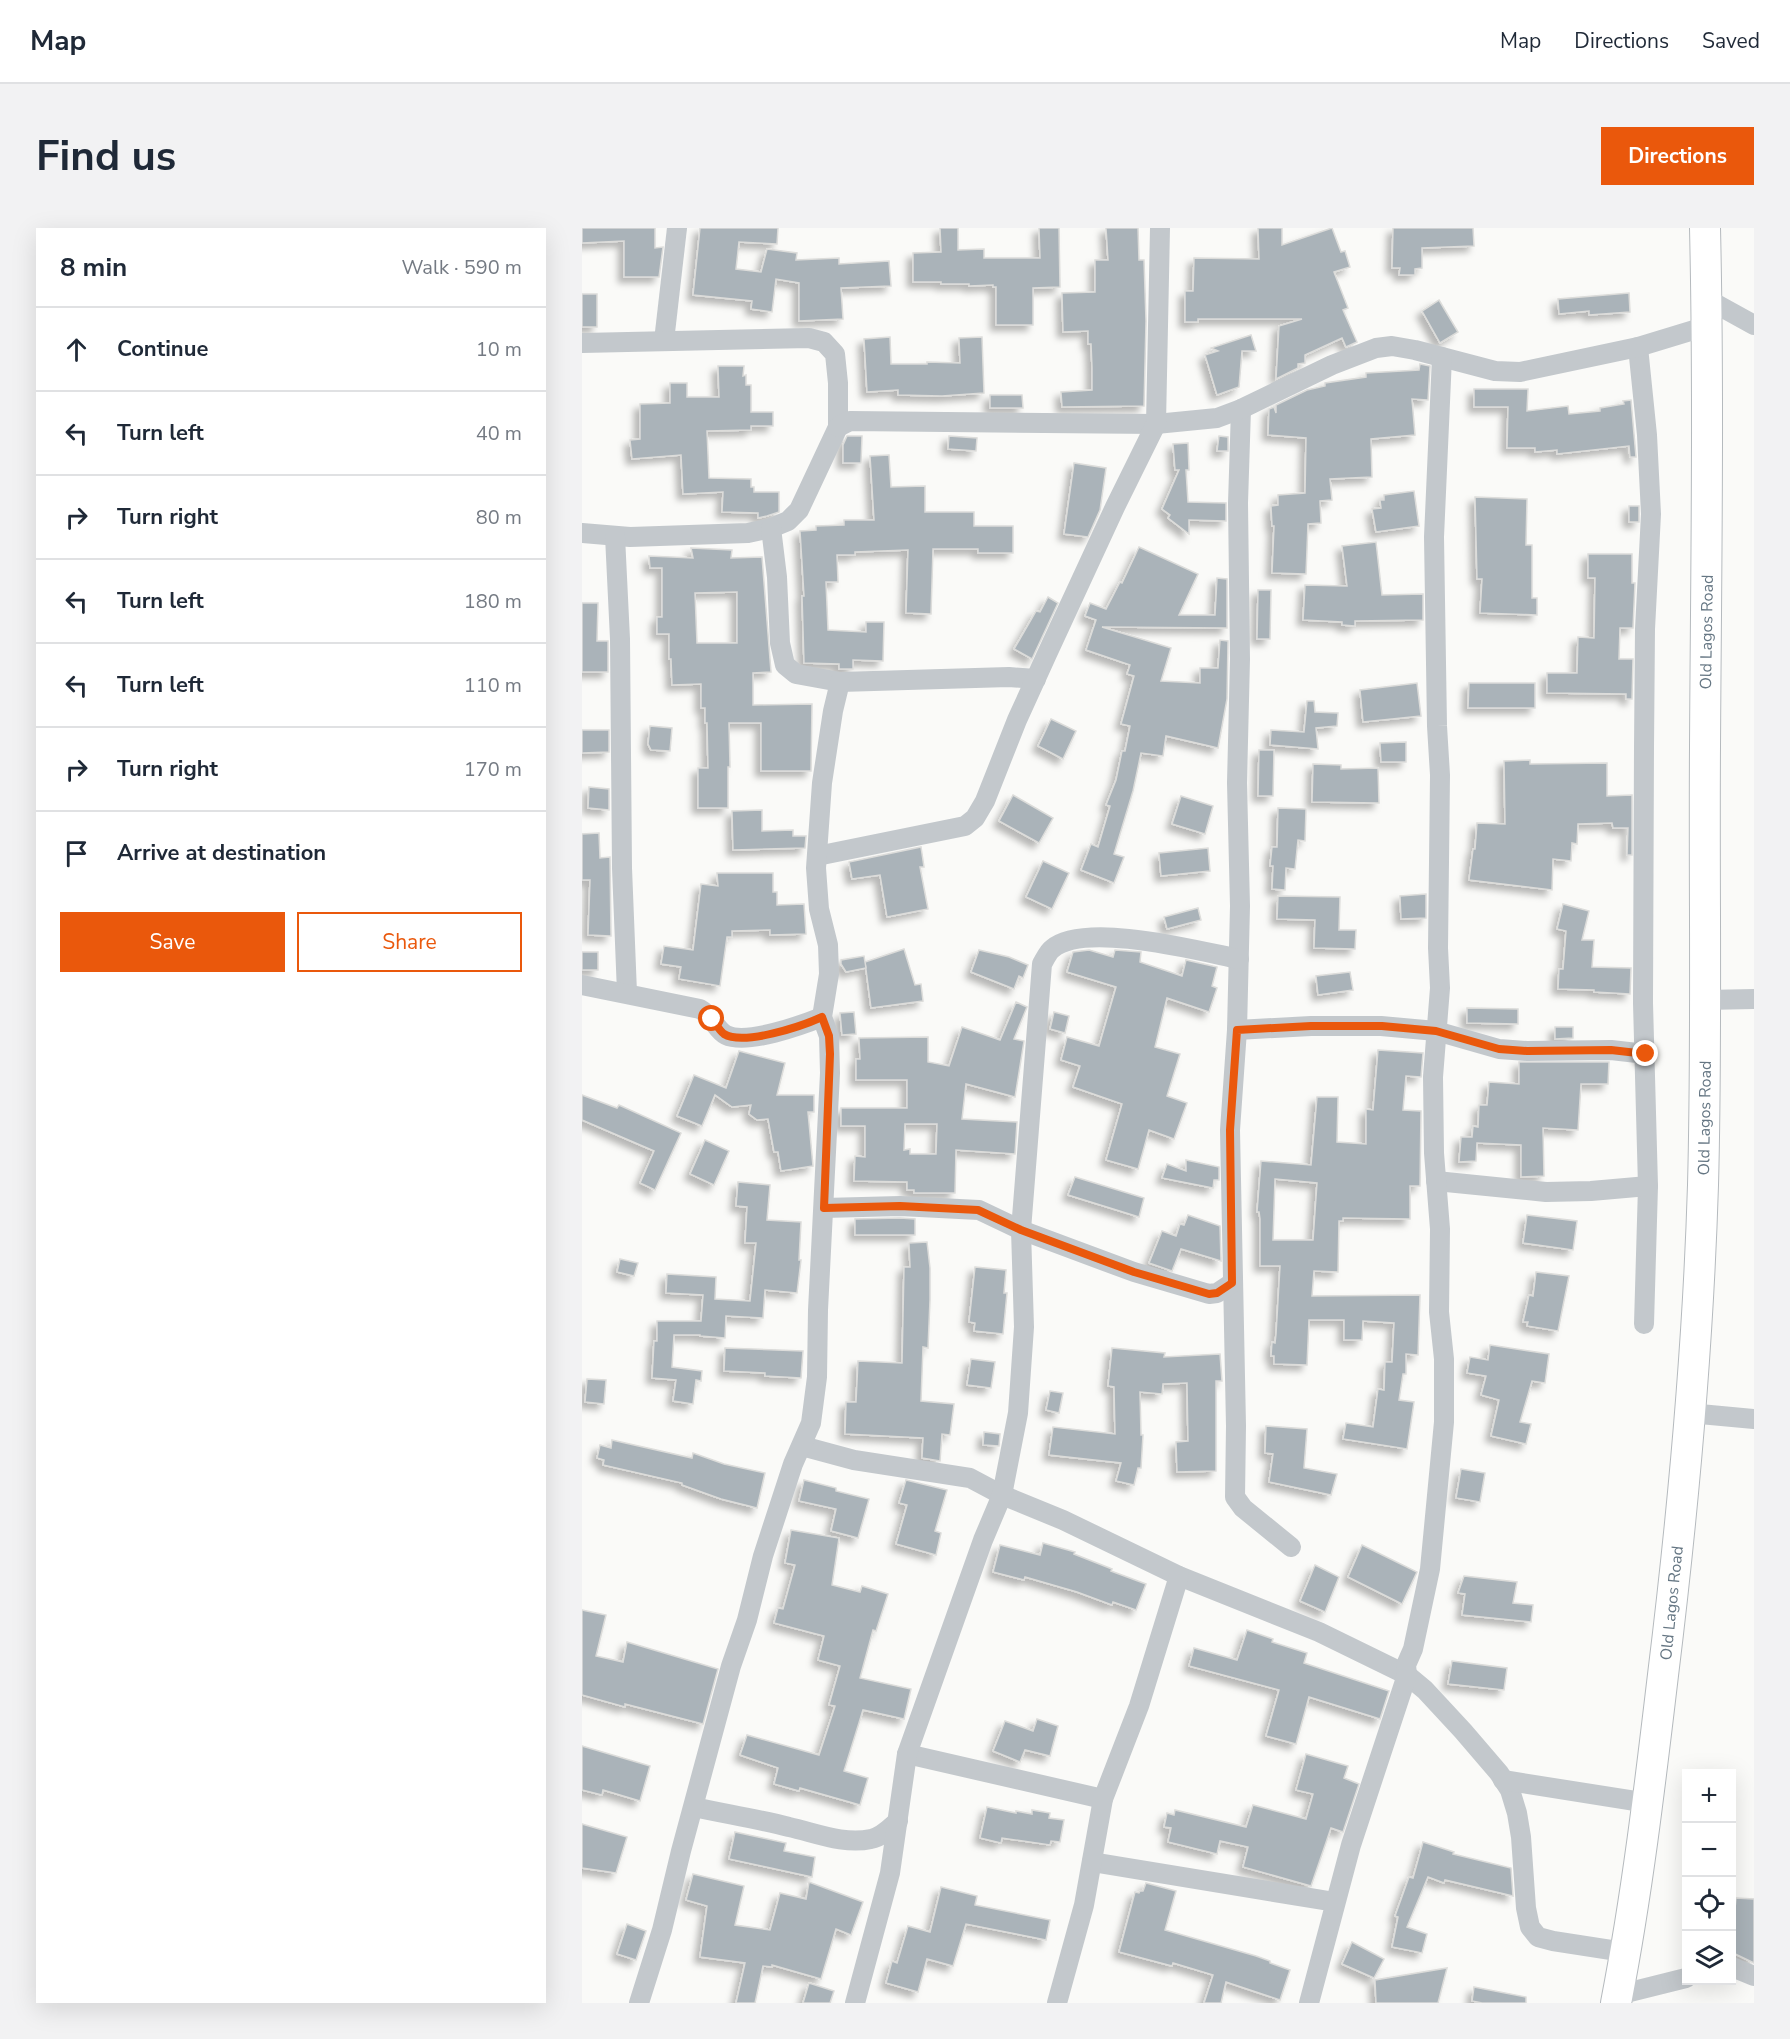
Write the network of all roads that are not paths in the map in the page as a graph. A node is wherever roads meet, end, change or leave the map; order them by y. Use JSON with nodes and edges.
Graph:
{"nodes":[{"id":1,"x":677,"y":228,"type":"edge"},
{"id":2,"x":1160,"y":228,"type":"edge"},
{"id":3,"x":1705,"y":228,"type":"edge"},
{"id":4,"x":1707,"y":313,"type":"junction"},
{"id":5,"x":1754,"y":325,"type":"edge"},
{"id":6,"x":664,"y":341,"type":"junction"},
{"id":7,"x":582,"y":343,"type":"edge"},
{"id":8,"x":1638,"y":347,"type":"junction"},
{"id":9,"x":1442,"y":357,"type":"junction"},
{"id":10,"x":1241,"y":409,"type":"junction"},
{"id":11,"x":1156,"y":424,"type":"junction"},
{"id":12,"x":838,"y":427,"type":"junction"},
{"id":13,"x":771,"y":528,"type":"junction"},
{"id":14,"x":582,"y":533,"type":"edge"},
{"id":15,"x":615,"y":536,"type":"junction"},
{"id":16,"x":1036,"y":679,"type":"junction"},
{"id":17,"x":840,"y":682,"type":"junction"},
{"id":18,"x":817,"y":856,"type":"junction"},
{"id":19,"x":1239,"y":959,"type":"junction"},
{"id":20,"x":582,"y":985,"type":"edge"},
{"id":21,"x":627,"y":993,"type":"junction"},
{"id":22,"x":1754,"y":999,"type":"edge"},
{"id":23,"x":1705,"y":1000,"type":"junction"},
{"id":24,"x":822,"y":1017,"type":"junction"},
{"id":25,"x":1237,"y":1030,"type":"junction"},
{"id":26,"x":1436,"y":1031,"type":"junction"},
{"id":27,"x":1646,"y":1054,"type":"junction"},
{"id":28,"x":1436,"y":1181,"type":"junction"},
{"id":29,"x":1648,"y":1186,"type":"junction"},
{"id":30,"x":824,"y":1208,"type":"junction"},
{"id":31,"x":1021,"y":1230,"type":"junction"},
{"id":32,"x":1232,"y":1283,"type":"junction"},
{"id":33,"x":1644,"y":1324,"type":"dead end"},
{"id":34,"x":1689,"y":1413,"type":"junction"},
{"id":35,"x":1754,"y":1419,"type":"edge"},
{"id":36,"x":802,"y":1446,"type":"junction"},
{"id":37,"x":1002,"y":1495,"type":"junction"},
{"id":38,"x":1291,"y":1547,"type":"dead end"},
{"id":39,"x":1179,"y":1576,"type":"junction"},
{"id":40,"x":1407,"y":1675,"type":"junction"},
{"id":41,"x":907,"y":1754,"type":"junction"},
{"id":42,"x":1503,"y":1780,"type":"junction"},
{"id":43,"x":1103,"y":1799,"type":"junction"},
{"id":44,"x":1648,"y":1803,"type":"junction"},
{"id":45,"x":694,"y":1808,"type":"junction"},
{"id":46,"x":898,"y":1821,"type":"junction"},
{"id":47,"x":1092,"y":1862,"type":"junction"},
{"id":48,"x":1335,"y":1902,"type":"junction"},
{"id":49,"x":1624,"y":1952,"type":"junction"},
{"id":50,"x":1736,"y":1969,"type":"edge"},
{"id":51,"x":1754,"y":1976,"type":"edge"},
{"id":52,"x":1682,"y":1979,"type":"edge"},
{"id":53,"x":1617,"y":1999,"type":"edge"},
{"id":54,"x":639,"y":2003,"type":"edge"},
{"id":55,"x":855,"y":2003,"type":"edge"},
{"id":56,"x":1057,"y":2003,"type":"edge"},
{"id":57,"x":1309,"y":2003,"type":"edge"}],
"edges":[{"from":1,"to":6,"type":"street"},
{"from":2,"to":11,"type":"street"},
{"from":3,"to":4,"type":"main road","name":"Old Lagos Road"},
{"from":4,"to":5,"type":"street"},
{"from":4,"to":8,"type":"street"},
{"from":4,"to":23,"type":"main road","name":"Old Lagos Road"},
{"from":6,"to":7,"type":"street"},
{"from":6,"to":12,"type":"street"},
{"from":8,"to":9,"type":"street"},
{"from":8,"to":27,"type":"street"},
{"from":9,"to":10,"type":"street"},
{"from":9,"to":26,"type":"street"},
{"from":10,"to":11,"type":"street"},
{"from":10,"to":19,"type":"street"},
{"from":11,"to":12,"type":"street"},
{"from":11,"to":16,"type":"street"},
{"from":12,"to":13,"type":"street"},
{"from":13,"to":15,"type":"street"},
{"from":13,"to":17,"type":"street"},
{"from":14,"to":15,"type":"street"},
{"from":15,"to":21,"type":"street"},
{"from":16,"to":17,"type":"street"},
{"from":16,"to":18,"type":"street"},
{"from":17,"to":18,"type":"street"},
{"from":18,"to":24,"type":"street"},
{"from":19,"to":25,"type":"street"},
{"from":19,"to":31,"type":"street"},
{"from":20,"to":21,"type":"street"},
{"from":21,"to":24,"type":"street"},
{"from":22,"to":23,"type":"street"},
{"from":23,"to":34,"type":"main road","name":"Old Lagos Road"},
{"from":24,"to":30,"type":"street"},
{"from":25,"to":26,"type":"street"},
{"from":25,"to":32,"type":"street"},
{"from":26,"to":27,"type":"street"},
{"from":26,"to":28,"type":"street"},
{"from":27,"to":29,"type":"street"},
{"from":28,"to":29,"type":"street"},
{"from":28,"to":40,"type":"street"},
{"from":29,"to":33,"type":"street"},
{"from":30,"to":31,"type":"street"},
{"from":30,"to":36,"type":"street"},
{"from":31,"to":32,"type":"street"},
{"from":31,"to":37,"type":"street"},
{"from":32,"to":38,"type":"street"},
{"from":34,"to":35,"type":"street"},
{"from":34,"to":44,"type":"main road","name":"Old Lagos Road"},
{"from":36,"to":37,"type":"street"},
{"from":36,"to":45,"type":"street"},
{"from":37,"to":39,"type":"street"},
{"from":37,"to":41,"type":"street"},
{"from":39,"to":40,"type":"street"},
{"from":39,"to":43,"type":"street"},
{"from":40,"to":42,"type":"street"},
{"from":40,"to":48,"type":"street"},
{"from":41,"to":43,"type":"street"},
{"from":41,"to":46,"type":"street"},
{"from":42,"to":44,"type":"street"},
{"from":42,"to":49,"type":"street"},
{"from":43,"to":47,"type":"street"},
{"from":44,"to":49,"type":"main road","name":"Old Lagos Road"},
{"from":45,"to":46,"type":"street"},
{"from":45,"to":54,"type":"street"},
{"from":46,"to":55,"type":"street"},
{"from":47,"to":48,"type":"street"},
{"from":47,"to":56,"type":"street"},
{"from":48,"to":57,"type":"street"},
{"from":49,"to":53,"type":"main road","name":"Old Lagos Road"},
{"from":50,"to":51,"type":"street"},
{"from":52,"to":53,"type":"street"}]}
